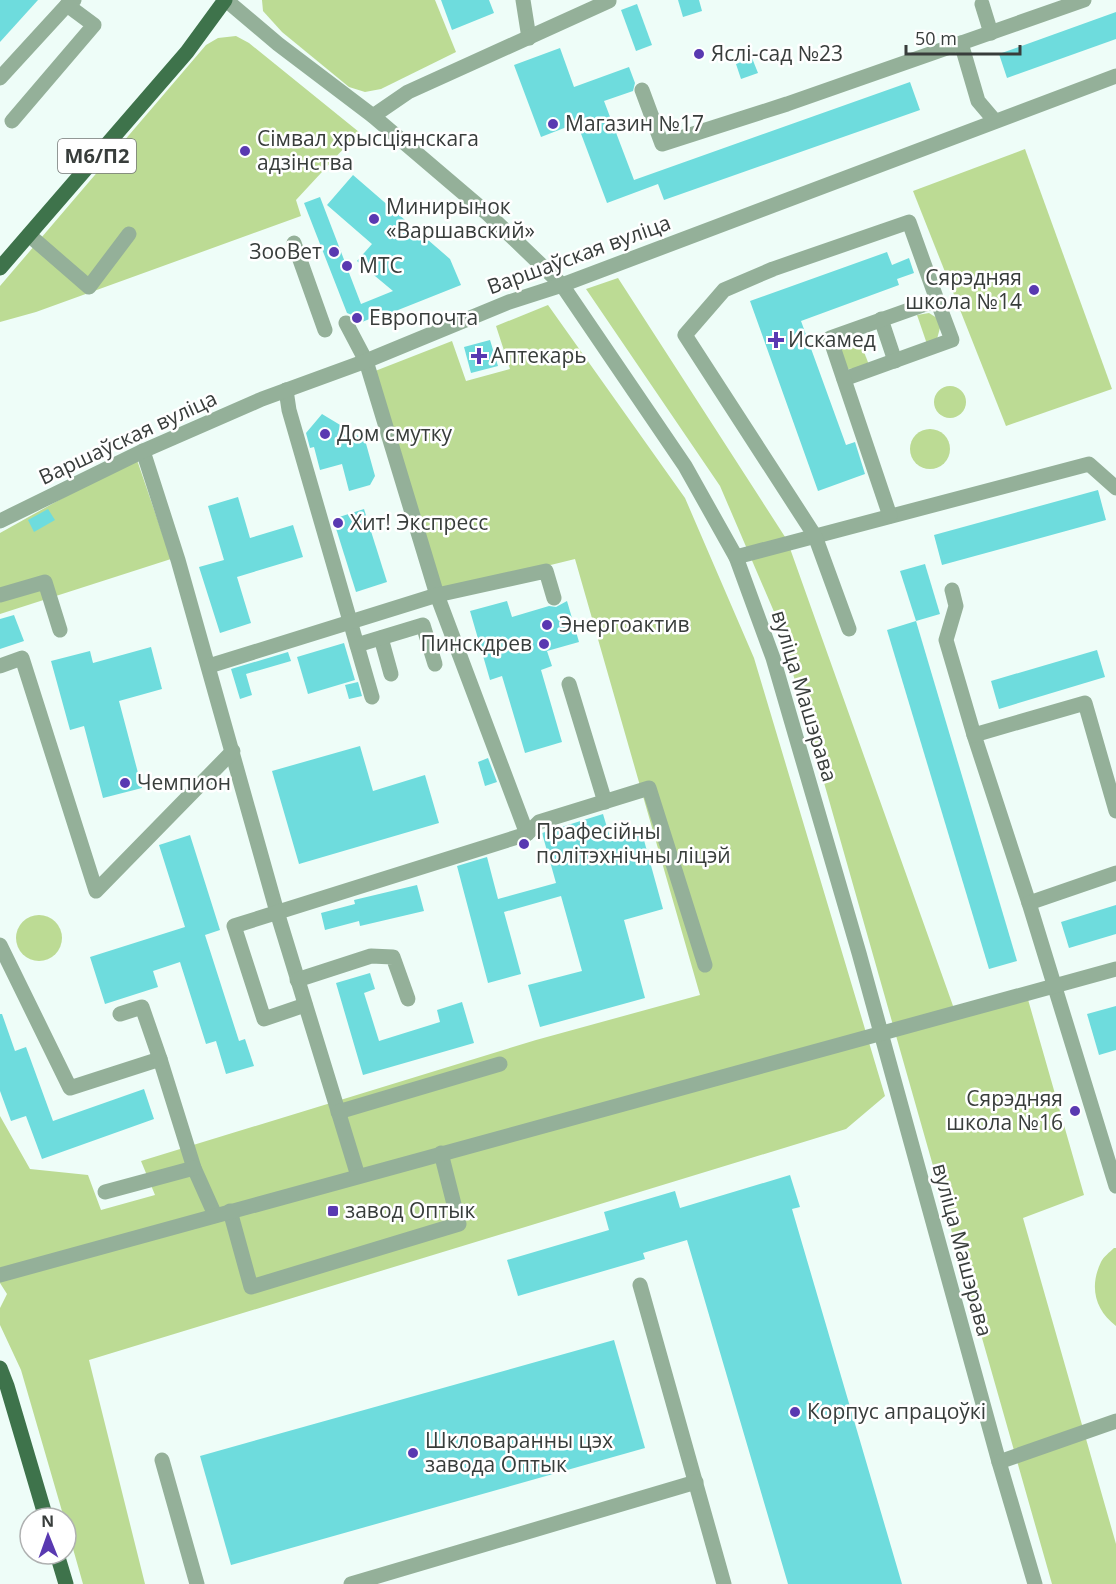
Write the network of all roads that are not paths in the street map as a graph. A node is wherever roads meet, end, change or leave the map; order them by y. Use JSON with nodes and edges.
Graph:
{"nodes":[{"id":1,"x":226,"y":0,"type":"edge"},
{"id":2,"x":523,"y":0,"type":"edge"},
{"id":3,"x":1084,"y":0,"type":"edge"},
{"id":4,"x":609,"y":1,"type":"edge"},
{"id":5,"x":71,"y":2,"type":"edge"},
{"id":6,"x":982,"y":4,"type":"dead end"},
{"id":7,"x":991,"y":33,"type":"junction"},
{"id":8,"x":529,"y":38,"type":"junction"},
{"id":9,"x":961,"y":43,"type":"junction"},
{"id":10,"x":1116,"y":76,"type":"edge"},
{"id":11,"x":0,"y":78,"type":"edge"},
{"id":12,"x":642,"y":90,"type":"dead end"},
{"id":13,"x":373,"y":116,"type":"junction"},
{"id":14,"x":12,"y":121,"type":"dead end"},
{"id":15,"x":995,"y":121,"type":"junction"},
{"id":16,"x":129,"y":234,"type":"dead end"},
{"id":17,"x":29,"y":235,"type":"junction"},
{"id":18,"x":294,"y":243,"type":"dead end"},
{"id":19,"x":0,"y":268,"type":"edge"},
{"id":20,"x":562,"y":285,"type":"junction"},
{"id":21,"x":937,"y":300,"type":"junction"},
{"id":22,"x":881,"y":319,"type":"junction"},
{"id":23,"x":346,"y":323,"type":"dead end"},
{"id":24,"x":325,"y":330,"type":"dead end"},
{"id":25,"x":366,"y":361,"type":"junction"},
{"id":26,"x":895,"y":361,"type":"junction"},
{"id":27,"x":844,"y":379,"type":"junction"},
{"id":28,"x":286,"y":390,"type":"junction"},
{"id":29,"x":143,"y":451,"type":"junction"},
{"id":30,"x":1116,"y":488,"type":"edge"},
{"id":31,"x":890,"y":516,"type":"junction"},
{"id":32,"x":0,"y":521,"type":"edge"},
{"id":33,"x":815,"y":536,"type":"junction"},
{"id":34,"x":736,"y":557,"type":"junction"},
{"id":35,"x":952,"y":591,"type":"dead end"},
{"id":36,"x":0,"y":595,"type":"edge"},
{"id":37,"x":437,"y":595,"type":"junction"},
{"id":38,"x":554,"y":598,"type":"dead end"},
{"id":39,"x":351,"y":622,"type":"junction"},
{"id":40,"x":849,"y":628,"type":"dead end"},
{"id":41,"x":60,"y":630,"type":"dead end"},
{"id":42,"x":381,"y":638,"type":"junction"},
{"id":43,"x":357,"y":645,"type":"junction"},
{"id":44,"x":435,"y":664,"type":"dead end"},
{"id":45,"x":0,"y":666,"type":"edge"},
{"id":46,"x":209,"y":666,"type":"junction"},
{"id":47,"x":391,"y":674,"type":"dead end"},
{"id":48,"x":569,"y":684,"type":"dead end"},
{"id":49,"x":372,"y":697,"type":"dead end"},
{"id":50,"x":974,"y":735,"type":"junction"},
{"id":51,"x":233,"y":751,"type":"junction"},
{"id":52,"x":606,"y":802,"type":"junction"},
{"id":53,"x":1116,"y":811,"type":"edge"},
{"id":54,"x":527,"y":834,"type":"junction"},
{"id":55,"x":1116,"y":873,"type":"edge"},
{"id":56,"x":1029,"y":903,"type":"junction"},
{"id":57,"x":277,"y":912,"type":"junction"},
{"id":58,"x":0,"y":945,"type":"edge"},
{"id":59,"x":705,"y":965,"type":"dead end"},
{"id":60,"x":1116,"y":969,"type":"edge"},
{"id":61,"x":297,"y":980,"type":"junction"},
{"id":62,"x":1053,"y":985,"type":"junction"},
{"id":63,"x":408,"y":999,"type":"dead end"},
{"id":64,"x":305,"y":1005,"type":"junction"},
{"id":65,"x":120,"y":1014,"type":"dead end"},
{"id":66,"x":882,"y":1034,"type":"junction"},
{"id":67,"x":160,"y":1059,"type":"junction"},
{"id":68,"x":500,"y":1064,"type":"dead end"},
{"id":69,"x":338,"y":1112,"type":"junction"},
{"id":70,"x":441,"y":1153,"type":"junction"},
{"id":71,"x":195,"y":1168,"type":"junction"},
{"id":72,"x":357,"y":1176,"type":"junction"},
{"id":73,"x":1116,"y":1186,"type":"edge"},
{"id":74,"x":105,"y":1192,"type":"dead end"},
{"id":75,"x":222,"y":1213,"type":"junction"},
{"id":76,"x":0,"y":1275,"type":"edge"},
{"id":77,"x":640,"y":1285,"type":"dead end"},
{"id":78,"x":0,"y":1368,"type":"edge"},
{"id":79,"x":1116,"y":1421,"type":"edge"},
{"id":80,"x":162,"y":1460,"type":"dead end"},
{"id":81,"x":999,"y":1462,"type":"junction"},
{"id":82,"x":696,"y":1482,"type":"junction"},
{"id":83,"x":42,"y":1506,"type":"edge"},
{"id":84,"x":61,"y":1566,"type":"edge"},
{"id":85,"x":66,"y":1584,"type":"edge"},
{"id":86,"x":197,"y":1584,"type":"edge"},
{"id":87,"x":351,"y":1584,"type":"edge"},
{"id":88,"x":724,"y":1584,"type":"edge"},
{"id":89,"x":1035,"y":1584,"type":"edge"}],
"edges":[{"from":1,"to":13,"type":"street","name":"вуліца Машэрава"},
{"from":1,"to":17,"type":"main road","number":"М6/П2"},
{"from":2,"to":8,"type":"street"},
{"from":3,"to":7,"type":"street"},
{"from":4,"to":8,"type":"street"},
{"from":5,"to":11,"type":"street"},
{"from":5,"to":14,"type":"street"},
{"from":6,"to":7,"type":"street"},
{"from":7,"to":9,"type":"street"},
{"from":8,"to":13,"type":"street"},
{"from":9,"to":12,"type":"street"},
{"from":9,"to":15,"type":"street"},
{"from":10,"to":15,"type":"street","name":"Варшаўская вуліца"},
{"from":13,"to":20,"type":"street","name":"вуліца Машэрава"},
{"from":15,"to":20,"type":"street","name":"Варшаўская вуліца"},
{"from":16,"to":17,"type":"street"},
{"from":17,"to":19,"type":"main road","number":"М6/П2"},
{"from":18,"to":24,"type":"street"},
{"from":20,"to":25,"type":"street","name":"Варшаўская вуліца"},
{"from":20,"to":34,"type":"street","name":"вуліца Машэрава"},
{"from":21,"to":22,"type":"street"},
{"from":21,"to":26,"type":"street"},
{"from":21,"to":33,"type":"street"},
{"from":22,"to":26,"type":"street"},
{"from":22,"to":27,"type":"street"},
{"from":23,"to":25,"type":"street"},
{"from":25,"to":28,"type":"street","name":"Варшаўская вуліца"},
{"from":25,"to":37,"type":"street"},
{"from":26,"to":27,"type":"street"},
{"from":27,"to":31,"type":"street"},
{"from":28,"to":29,"type":"street","name":"Варшаўская вуліца"},
{"from":28,"to":39,"type":"street"},
{"from":29,"to":32,"type":"street","name":"Варшаўская вуліца"},
{"from":29,"to":46,"type":"street"},
{"from":30,"to":31,"type":"street"},
{"from":31,"to":33,"type":"street"},
{"from":33,"to":34,"type":"street"},
{"from":33,"to":40,"type":"street"},
{"from":34,"to":66,"type":"street","name":"вуліца Машэрава"},
{"from":35,"to":50,"type":"street"},
{"from":36,"to":41,"type":"street"},
{"from":37,"to":38,"type":"street"},
{"from":37,"to":39,"type":"street"},
{"from":37,"to":54,"type":"street"},
{"from":39,"to":43,"type":"street"},
{"from":39,"to":46,"type":"street"},
{"from":42,"to":43,"type":"street"},
{"from":42,"to":44,"type":"street"},
{"from":42,"to":47,"type":"street"},
{"from":43,"to":49,"type":"street"},
{"from":45,"to":51,"type":"street"},
{"from":46,"to":51,"type":"street"},
{"from":48,"to":52,"type":"street"},
{"from":50,"to":53,"type":"street"},
{"from":50,"to":56,"type":"street"},
{"from":51,"to":57,"type":"street"},
{"from":52,"to":54,"type":"street"},
{"from":52,"to":59,"type":"street"},
{"from":54,"to":57,"type":"street"},
{"from":55,"to":56,"type":"street"},
{"from":56,"to":62,"type":"street"},
{"from":57,"to":61,"type":"street"},
{"from":57,"to":64,"type":"street"},
{"from":58,"to":67,"type":"street"},
{"from":60,"to":62,"type":"street"},
{"from":61,"to":63,"type":"street"},
{"from":61,"to":64,"type":"street"},
{"from":62,"to":66,"type":"street"},
{"from":62,"to":73,"type":"street"},
{"from":64,"to":69,"type":"street"},
{"from":65,"to":67,"type":"street"},
{"from":66,"to":70,"type":"street"},
{"from":66,"to":81,"type":"street","name":"вуліца Машэрава"},
{"from":67,"to":71,"type":"street"},
{"from":68,"to":69,"type":"street"},
{"from":69,"to":72,"type":"street"},
{"from":70,"to":72,"type":"street"},
{"from":70,"to":75,"type":"street"},
{"from":71,"to":74,"type":"street"},
{"from":71,"to":75,"type":"street"},
{"from":72,"to":75,"type":"street"},
{"from":75,"to":76,"type":"street"},
{"from":77,"to":82,"type":"street"},
{"from":78,"to":83,"type":"main road"},
{"from":79,"to":81,"type":"street"},
{"from":80,"to":86,"type":"street"},
{"from":81,"to":89,"type":"street","name":"вуліца Машэрава"},
{"from":82,"to":87,"type":"street"},
{"from":82,"to":88,"type":"street"},
{"from":84,"to":85,"type":"main road"}]}
